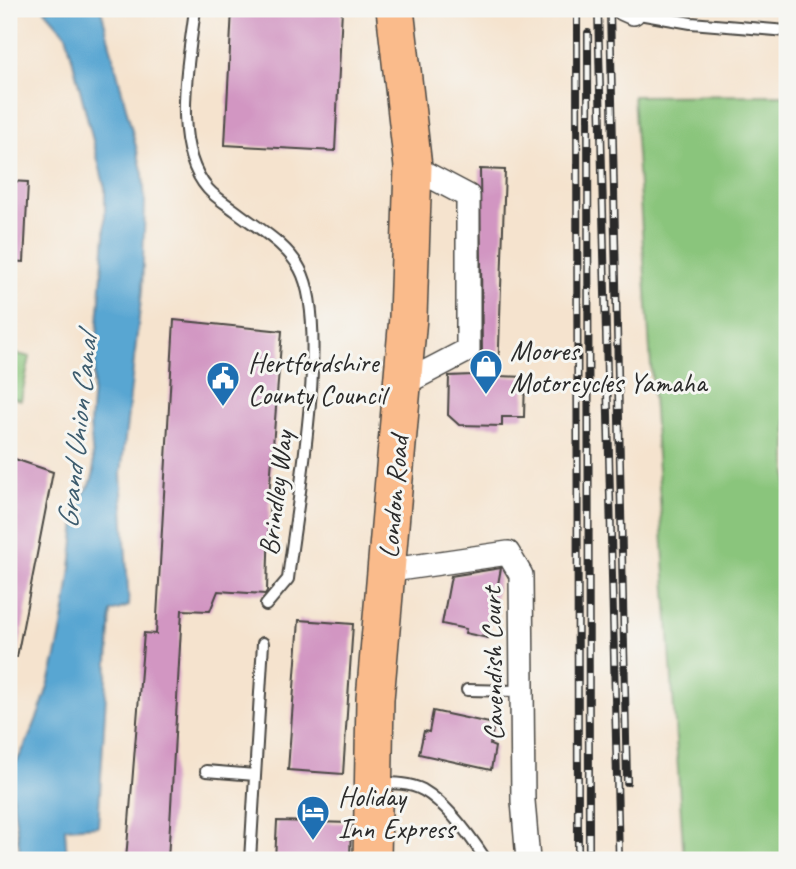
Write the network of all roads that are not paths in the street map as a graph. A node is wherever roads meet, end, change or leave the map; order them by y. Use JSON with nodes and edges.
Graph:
{"nodes":[{"id":1,"x":195,"y":9,"type":"edge"},
{"id":2,"x":395,"y":9,"type":"edge"},
{"id":3,"x":628,"y":11,"type":"edge"},
{"id":4,"x":787,"y":31,"type":"edge"},
{"id":5,"x":413,"y":167,"type":"junction"},
{"id":6,"x":403,"y":384,"type":"junction"},
{"id":7,"x":386,"y":571,"type":"junction"},
{"id":8,"x":266,"y":605,"type":"dead end"},
{"id":9,"x":263,"y":643,"type":"dead end"},
{"id":10,"x":467,"y":690,"type":"dead end"},
{"id":11,"x":522,"y":691,"type":"junction"},
{"id":12,"x":206,"y":771,"type":"dead end"},
{"id":13,"x":255,"y":775,"type":"junction"},
{"id":14,"x":373,"y":783,"type":"junction"},
{"id":15,"x":250,"y":860,"type":"edge"},
{"id":16,"x":372,"y":860,"type":"edge"},
{"id":17,"x":486,"y":860,"type":"edge"},
{"id":18,"x":528,"y":860,"type":"edge"}],
"edges":[{"from":1,"to":8,"type":"lane","name":"Brindley Way"},
{"from":2,"to":5,"type":"main road","name":"London Road"},
{"from":3,"to":4,"type":"lane"},
{"from":5,"to":6,"type":"main road","name":"London Road"},
{"from":5,"to":6,"type":"street"},
{"from":6,"to":7,"type":"main road","name":"London Road"},
{"from":7,"to":11,"type":"street","name":"Cavendish Court"},
{"from":7,"to":14,"type":"main road","name":"London Road"},
{"from":9,"to":13,"type":"lane"},
{"from":10,"to":11,"type":"lane"},
{"from":11,"to":18,"type":"street","name":"Cavendish Court"},
{"from":12,"to":13,"type":"lane"},
{"from":13,"to":15,"type":"lane"},
{"from":14,"to":16,"type":"main road","name":"London Road"},
{"from":14,"to":17,"type":"lane"}]}
